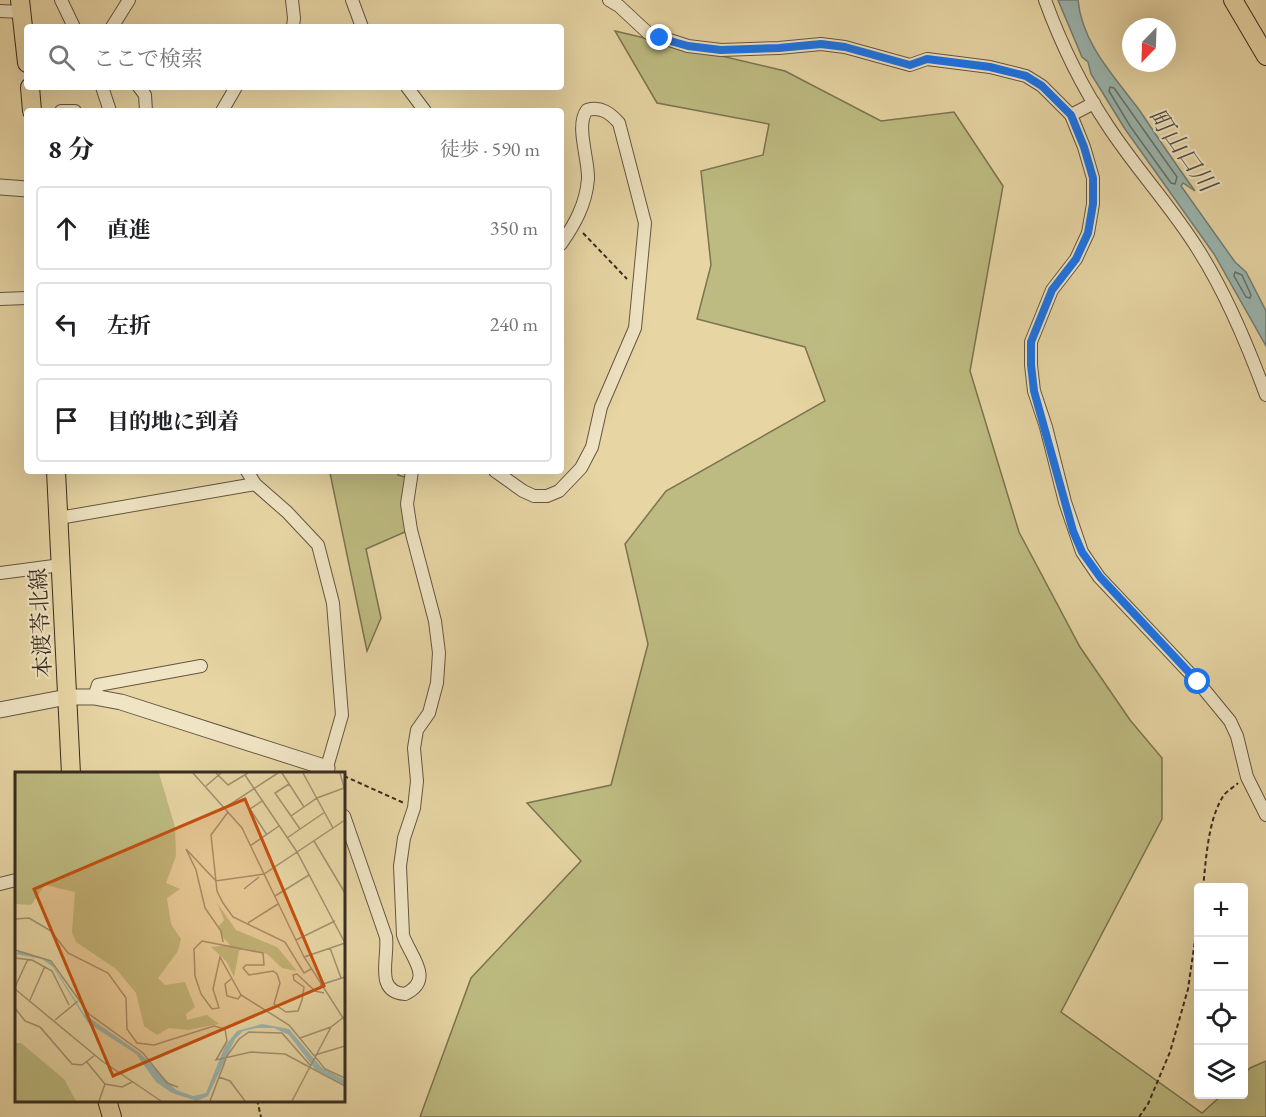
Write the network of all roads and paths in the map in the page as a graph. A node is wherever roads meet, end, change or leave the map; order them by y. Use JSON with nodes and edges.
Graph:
{"nodes":[{"id":1,"x":61,"y":0,"type":"edge"},
{"id":2,"x":129,"y":0,"type":"edge"},
{"id":3,"x":292,"y":0,"type":"edge"},
{"id":4,"x":352,"y":0,"type":"edge"},
{"id":5,"x":609,"y":0,"type":"edge"},
{"id":6,"x":1045,"y":0,"type":"edge"},
{"id":7,"x":1233,"y":0,"type":"edge"},
{"id":8,"x":20,"y":6,"type":"edge"},
{"id":9,"x":0,"y":11,"type":"edge"},
{"id":10,"x":73,"y":24,"type":"edge"},
{"id":11,"x":114,"y":24,"type":"edge"},
{"id":12,"x":293,"y":24,"type":"edge"},
{"id":13,"x":361,"y":24,"type":"edge"},
{"id":14,"x":24,"y":39,"type":"edge"},
{"id":15,"x":1266,"y":56,"type":"edge"},
{"id":16,"x":30,"y":90,"type":"edge"},
{"id":17,"x":103,"y":90,"type":"edge"},
{"id":18,"x":141,"y":90,"type":"edge"},
{"id":19,"x":235,"y":90,"type":"edge"},
{"id":20,"x":409,"y":90,"type":"edge"},
{"id":21,"x":1094,"y":103,"type":"junction"},
{"id":22,"x":32,"y":108,"type":"edge"},
{"id":23,"x":109,"y":108,"type":"edge"},
{"id":24,"x":146,"y":108,"type":"edge"},
{"id":25,"x":224,"y":108,"type":"edge"},
{"id":26,"x":423,"y":108,"type":"edge"},
{"id":27,"x":1071,"y":115,"type":"junction"},
{"id":28,"x":0,"y":187,"type":"edge"},
{"id":29,"x":24,"y":189,"type":"edge"},
{"id":30,"x":575,"y":224,"type":"junction"},
{"id":31,"x":564,"y":240,"type":"edge"},
{"id":32,"x":626,"y":278,"type":"dead end"},
{"id":33,"x":24,"y":298,"type":"edge"},
{"id":34,"x":0,"y":299,"type":"edge"},
{"id":35,"x":1266,"y":395,"type":"edge"},
{"id":36,"x":56,"y":474,"type":"edge"},
{"id":37,"x":249,"y":474,"type":"edge"},
{"id":38,"x":412,"y":474,"type":"edge"},
{"id":39,"x":499,"y":474,"type":"edge"},
{"id":40,"x":255,"y":484,"type":"junction"},
{"id":41,"x":59,"y":518,"type":"junction"},
{"id":42,"x":61,"y":564,"type":"junction"},
{"id":43,"x":0,"y":573,"type":"edge"},
{"id":44,"x":201,"y":666,"type":"dead end"},
{"id":45,"x":67,"y":697,"type":"junction"},
{"id":46,"x":93,"y":697,"type":"junction"},
{"id":47,"x":0,"y":710,"type":"edge"},
{"id":48,"x":70,"y":772,"type":"edge"},
{"id":49,"x":327,"y":772,"type":"edge"},
{"id":50,"x":345,"y":776,"type":"edge"},
{"id":51,"x":1246,"y":777,"type":"junction"},
{"id":52,"x":414,"y":808,"type":"junction"},
{"id":53,"x":1266,"y":815,"type":"edge"},
{"id":54,"x":345,"y":819,"type":"edge"},
{"id":55,"x":15,"y":880,"type":"edge"},
{"id":56,"x":1204,"y":883,"type":"edge"},
{"id":57,"x":0,"y":884,"type":"edge"},
{"id":58,"x":1196,"y":937,"type":"edge"},
{"id":59,"x":107,"y":1102,"type":"edge"},
{"id":60,"x":256,"y":1102,"type":"edge"},
{"id":61,"x":112,"y":1117,"type":"edge"},
{"id":62,"x":261,"y":1117,"type":"edge"},
{"id":63,"x":1139,"y":1117,"type":"edge"}],
"edges":[{"from":1,"to":10,"type":"street"},
{"from":2,"to":11,"type":"street"},
{"from":3,"to":12,"type":"street"},
{"from":4,"to":13,"type":"street"},
{"from":5,"to":27,"type":"street"},
{"from":6,"to":21,"type":"street"},
{"from":7,"to":15,"type":"main road"},
{"from":8,"to":9,"type":"street"},
{"from":8,"to":14,"type":"main road"},
{"from":16,"to":22,"type":"main road"},
{"from":17,"to":23,"type":"street"},
{"from":18,"to":24,"type":"street"},
{"from":19,"to":25,"type":"street"},
{"from":20,"to":26,"type":"street"},
{"from":21,"to":27,"type":"street"},
{"from":21,"to":35,"type":"street"},
{"from":27,"to":51,"type":"street"},
{"from":28,"to":29,"type":"street"},
{"from":30,"to":31,"type":"street"},
{"from":30,"to":32,"type":"path"},
{"from":30,"to":39,"type":"street"},
{"from":33,"to":34,"type":"street"},
{"from":36,"to":41,"type":"main road","name":"本渡苓北線"},
{"from":37,"to":40,"type":"street"},
{"from":38,"to":52,"type":"street"},
{"from":40,"to":41,"type":"street"},
{"from":40,"to":49,"type":"street"},
{"from":41,"to":42,"type":"main road","name":"本渡苓北線"},
{"from":42,"to":43,"type":"street"},
{"from":42,"to":45,"type":"main road","name":"本渡苓北線"},
{"from":44,"to":46,"type":"street"},
{"from":45,"to":46,"type":"street"},
{"from":45,"to":47,"type":"street"},
{"from":45,"to":48,"type":"main road","name":"本渡苓北線"},
{"from":46,"to":49,"type":"street"},
{"from":50,"to":52,"type":"path"},
{"from":51,"to":53,"type":"street"},
{"from":51,"to":56,"type":"path"},
{"from":52,"to":54,"type":"street"},
{"from":55,"to":57,"type":"street"},
{"from":58,"to":63,"type":"path"},
{"from":59,"to":61,"type":"main road"},
{"from":60,"to":62,"type":"path"}]}
